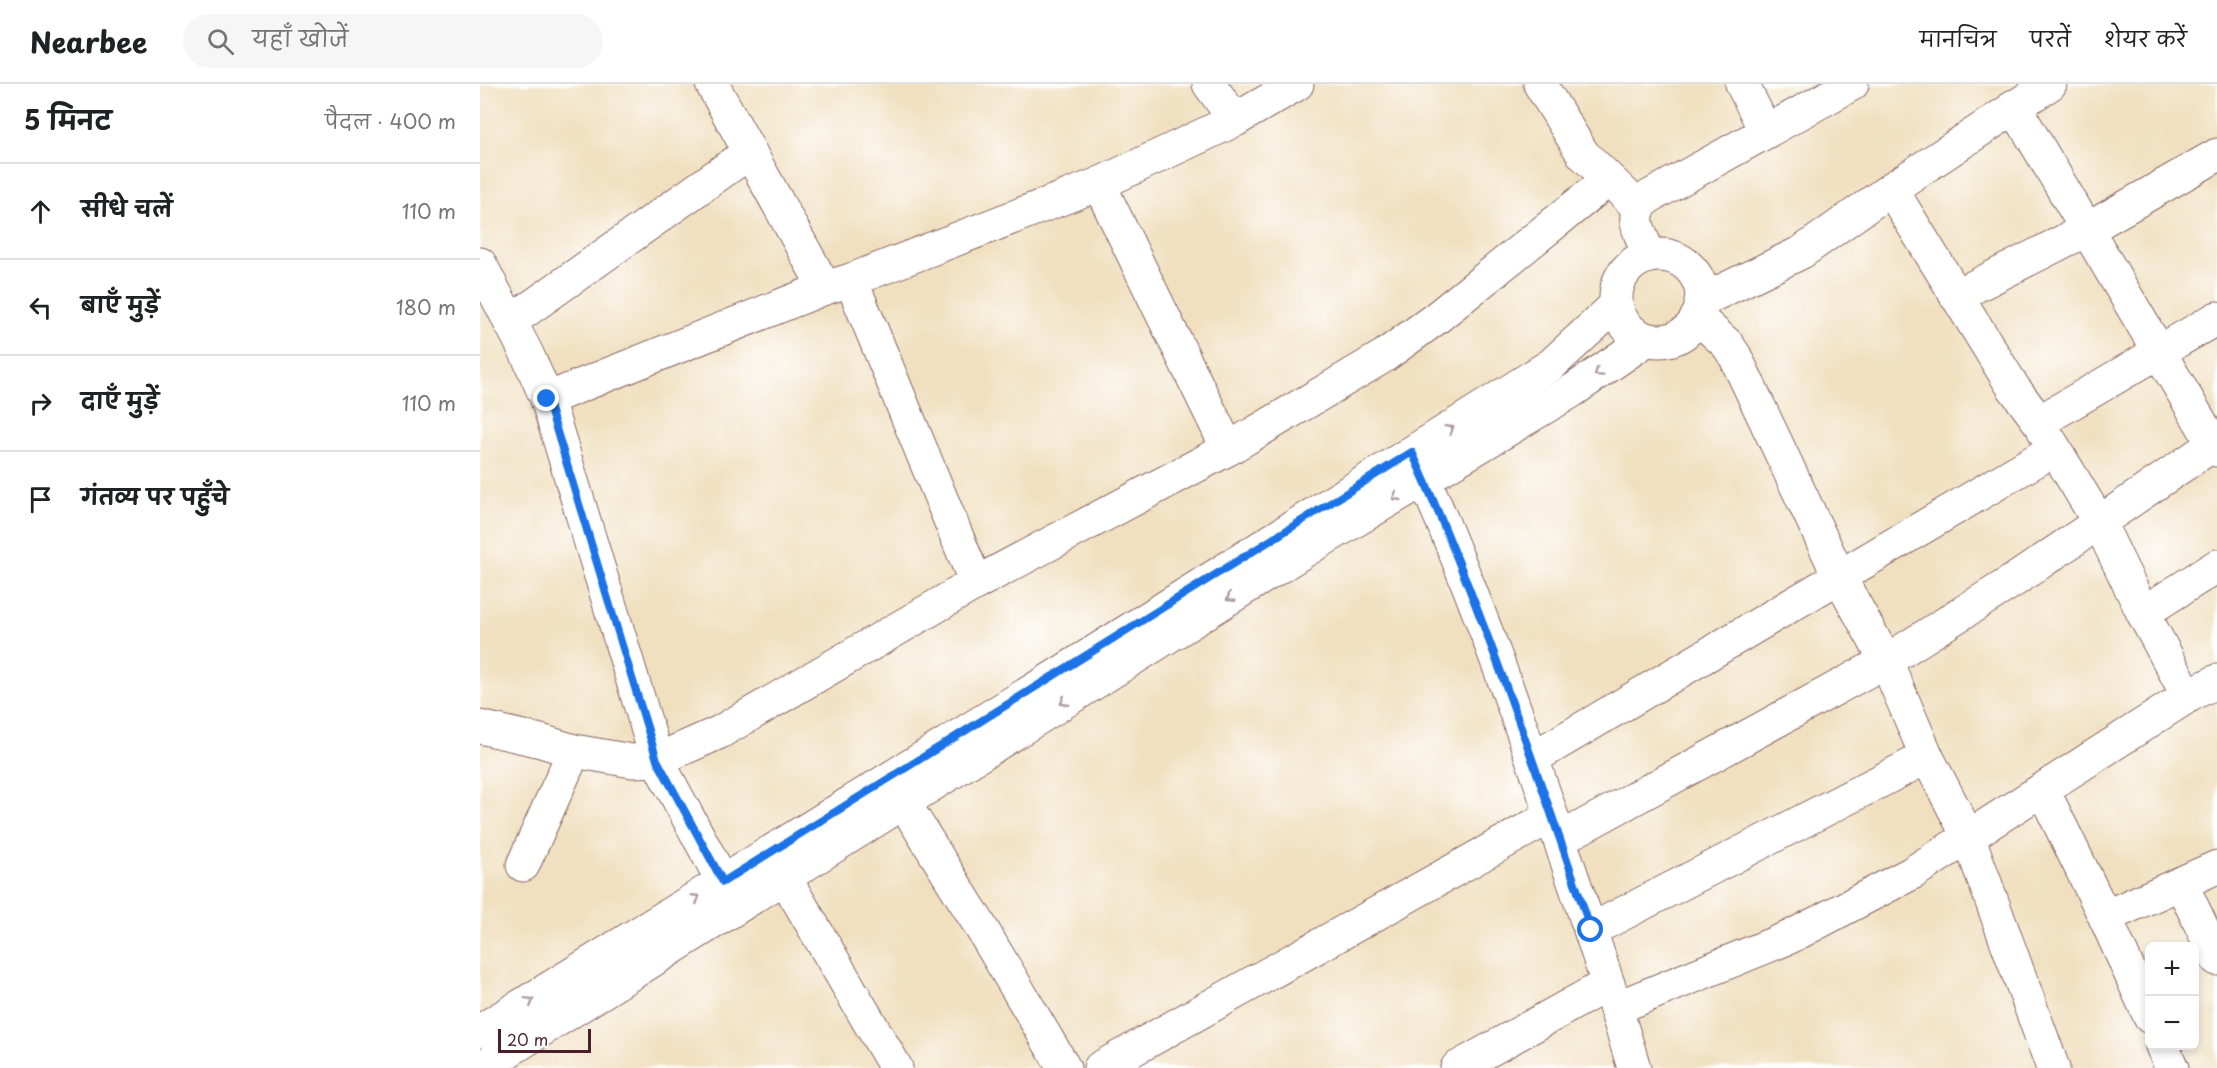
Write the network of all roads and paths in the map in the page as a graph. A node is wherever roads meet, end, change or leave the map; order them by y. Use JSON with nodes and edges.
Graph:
{"nodes":[{"id":1,"x":712,"y":84,"type":"edge"},
{"id":2,"x":1209,"y":84,"type":"edge"},
{"id":3,"x":1297,"y":84,"type":"edge"},
{"id":4,"x":1540,"y":84,"type":"edge"},
{"id":5,"x":1742,"y":84,"type":"edge"},
{"id":6,"x":1852,"y":84,"type":"edge"},
{"id":7,"x":2050,"y":84,"type":"edge"},
{"id":8,"x":2014,"y":106,"type":"junction"},
{"id":9,"x":1235,"y":120,"type":"junction"},
{"id":10,"x":1766,"y":132,"type":"junction"},
{"id":11,"x":750,"y":152,"type":"junction"},
{"id":12,"x":2217,"y":155,"type":"edge"},
{"id":13,"x":1608,"y":180,"type":"junction"},
{"id":14,"x":1099,"y":184,"type":"junction"},
{"id":15,"x":1891,"y":189,"type":"junction"},
{"id":16,"x":1638,"y":207,"type":"junction"},
{"id":17,"x":2086,"y":230,"type":"junction"},
{"id":18,"x":1649,"y":255,"type":"junction"},
{"id":19,"x":480,"y":264,"type":"edge"},
{"id":20,"x":838,"y":284,"type":"junction"},
{"id":21,"x":1956,"y":296,"type":"junction"},
{"id":22,"x":1616,"y":305,"type":"junction"},
{"id":23,"x":1699,"y":309,"type":"junction"},
{"id":24,"x":2217,"y":318,"type":"edge"},
{"id":25,"x":510,"y":322,"type":"junction"},
{"id":26,"x":1646,"y":340,"type":"junction"},
{"id":27,"x":2158,"y":351,"type":"junction"},
{"id":28,"x":547,"y":399,"type":"junction"},
{"id":29,"x":2047,"y":436,"type":"junction"},
{"id":30,"x":2216,"y":446,"type":"edge"},
{"id":31,"x":1228,"y":449,"type":"junction"},
{"id":32,"x":1419,"y":466,"type":"junction"},
{"id":33,"x":2099,"y":522,"type":"junction"},
{"id":34,"x":2217,"y":566,"type":"edge"},
{"id":35,"x":1840,"y":578,"type":"junction"},
{"id":36,"x":976,"y":584,"type":"junction"},
{"id":37,"x":2143,"y":613,"type":"junction"},
{"id":38,"x":1886,"y":661,"type":"junction"},
{"id":39,"x":2217,"y":681,"type":"edge"},
{"id":40,"x":2188,"y":696,"type":"junction"},
{"id":41,"x":480,"y":727,"type":"edge"},
{"id":42,"x":574,"y":751,"type":"junction"},
{"id":43,"x":1927,"y":757,"type":"junction"},
{"id":44,"x":1533,"y":758,"type":"junction"},
{"id":45,"x":657,"y":760,"type":"junction"},
{"id":46,"x":2043,"y":790,"type":"junction"},
{"id":47,"x":904,"y":802,"type":"junction"},
{"id":48,"x":1555,"y":827,"type":"junction"},
{"id":49,"x":1968,"y":836,"type":"junction"},
{"id":50,"x":523,"y":865,"type":"dead end"},
{"id":51,"x":2217,"y":867,"type":"edge"},
{"id":52,"x":785,"y":878,"type":"junction"},
{"id":53,"x":723,"y":882,"type":"junction"},
{"id":54,"x":2181,"y":883,"type":"junction"},
{"id":55,"x":2105,"y":917,"type":"junction"},
{"id":56,"x":1591,"y":930,"type":"junction"},
{"id":57,"x":2217,"y":958,"type":"edge"},
{"id":58,"x":1612,"y":996,"type":"junction"},
{"id":59,"x":2145,"y":1006,"type":"edge"},
{"id":60,"x":480,"y":1031,"type":"edge"},
{"id":61,"x":2164,"y":1050,"type":"edge"},
{"id":62,"x":494,"y":1065,"type":"edge"},
{"id":63,"x":896,"y":1068,"type":"edge"},
{"id":64,"x":1064,"y":1068,"type":"edge"},
{"id":65,"x":1100,"y":1068,"type":"edge"},
{"id":66,"x":1457,"y":1068,"type":"edge"},
{"id":67,"x":1634,"y":1068,"type":"edge"},
{"id":68,"x":2053,"y":1068,"type":"edge"},
{"id":69,"x":2172,"y":1068,"type":"edge"}],
"edges":[{"from":1,"to":11,"type":"street"},
{"from":2,"to":9,"type":"street"},
{"from":3,"to":9,"type":"street"},
{"from":4,"to":13,"type":"street"},
{"from":5,"to":10,"type":"street"},
{"from":6,"to":10,"type":"street"},
{"from":7,"to":8,"type":"street"},
{"from":8,"to":15,"type":"street"},
{"from":8,"to":17,"type":"street"},
{"from":9,"to":14,"type":"street"},
{"from":10,"to":16,"type":"street"},
{"from":11,"to":20,"type":"street"},
{"from":11,"to":25,"type":"street"},
{"from":12,"to":17,"type":"street"},
{"from":13,"to":16,"type":"street"},
{"from":13,"to":31,"type":"street"},
{"from":14,"to":20,"type":"street"},
{"from":14,"to":31,"type":"street"},
{"from":15,"to":21,"type":"street"},
{"from":15,"to":23,"type":"street"},
{"from":16,"to":18,"type":"street"},
{"from":17,"to":21,"type":"street"},
{"from":17,"to":27,"type":"street"},
{"from":18,"to":22,"type":"street"},
{"from":18,"to":23,"type":"street"},
{"from":19,"to":25,"type":"street"},
{"from":20,"to":28,"type":"street"},
{"from":20,"to":36,"type":"street"},
{"from":21,"to":29,"type":"street"},
{"from":22,"to":26,"type":"street"},
{"from":32,"to":22,"type":"street","one_way":true},
{"from":23,"to":26,"type":"street"},
{"from":23,"to":35,"type":"street"},
{"from":24,"to":27,"type":"street"},
{"from":25,"to":28,"type":"street"},
{"from":26,"to":32,"type":"street","one_way":true},
{"from":27,"to":29,"type":"street"},
{"from":27,"to":30,"type":"street"},
{"from":28,"to":45,"type":"street"},
{"from":29,"to":33,"type":"street"},
{"from":29,"to":35,"type":"street"},
{"from":30,"to":33,"type":"street"},
{"from":31,"to":36,"type":"street"},
{"from":32,"to":44,"type":"street"},
{"from":32,"to":47,"type":"street","one_way":true},
{"from":32,"to":53,"type":"street"},
{"from":33,"to":37,"type":"street"},
{"from":33,"to":38,"type":"street"},
{"from":34,"to":37,"type":"street"},
{"from":35,"to":38,"type":"street"},
{"from":35,"to":44,"type":"street"},
{"from":36,"to":45,"type":"street"},
{"from":37,"to":40,"type":"street"},
{"from":38,"to":43,"type":"street"},
{"from":38,"to":48,"type":"street"},
{"from":39,"to":40,"type":"street"},
{"from":40,"to":46,"type":"street"},
{"from":41,"to":42,"type":"street"},
{"from":42,"to":45,"type":"street"},
{"from":42,"to":50,"type":"street"},
{"from":43,"to":49,"type":"street"},
{"from":43,"to":56,"type":"street"},
{"from":44,"to":48,"type":"street"},
{"from":45,"to":53,"type":"street"},
{"from":46,"to":49,"type":"street"},
{"from":46,"to":55,"type":"street"},
{"from":47,"to":52,"type":"street"},
{"from":47,"to":64,"type":"street"},
{"from":48,"to":56,"type":"street"},
{"from":48,"to":65,"type":"street"},
{"from":49,"to":58,"type":"street"},
{"from":49,"to":68,"type":"street"},
{"from":51,"to":54,"type":"street"},
{"from":52,"to":62,"type":"street"},
{"from":52,"to":63,"type":"street"},
{"from":60,"to":53,"type":"street","one_way":true},
{"from":54,"to":55,"type":"street"},
{"from":54,"to":57,"type":"street"},
{"from":55,"to":59,"type":"street"},
{"from":56,"to":58,"type":"street"},
{"from":58,"to":66,"type":"street"},
{"from":58,"to":67,"type":"street"},
{"from":61,"to":69,"type":"street"}]}
